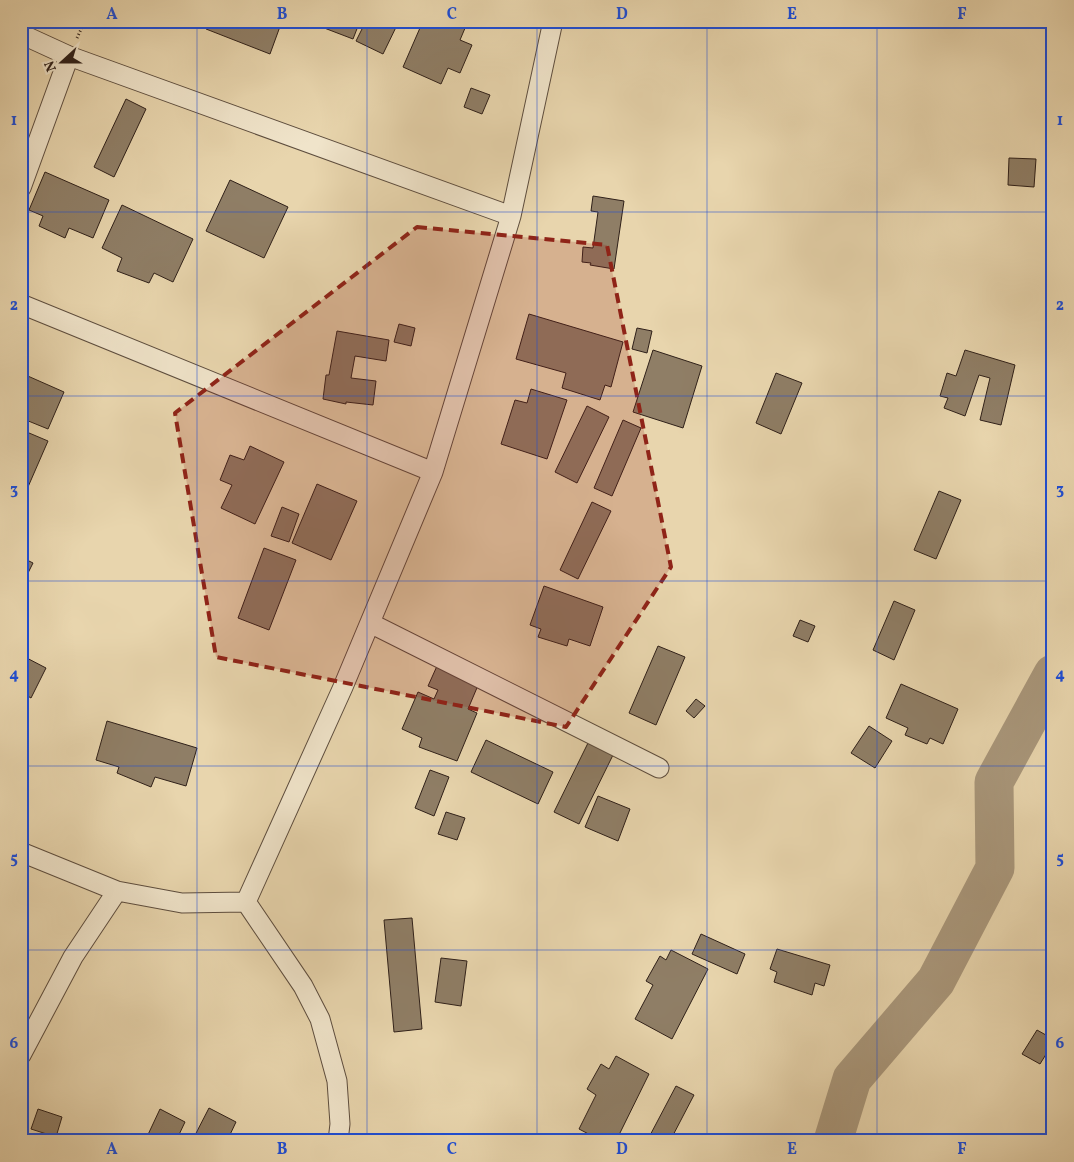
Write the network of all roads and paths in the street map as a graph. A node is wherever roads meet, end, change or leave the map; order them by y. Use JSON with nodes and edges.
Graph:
{"nodes":[{"id":1,"x":553,"y":21,"type":"edge"},
{"id":2,"x":21,"y":34,"type":"edge"},
{"id":3,"x":69,"y":56,"type":"junction"},
{"id":4,"x":21,"y":188,"type":"edge"},
{"id":5,"x":512,"y":216,"type":"junction"},
{"id":6,"x":21,"y":304,"type":"edge"},
{"id":7,"x":433,"y":472,"type":"junction"},
{"id":8,"x":370,"y":623,"type":"junction"},
{"id":9,"x":659,"y":768,"type":"dead end"},
{"id":10,"x":21,"y":852,"type":"edge"},
{"id":11,"x":117,"y":891,"type":"junction"},
{"id":12,"x":246,"y":902,"type":"junction"},
{"id":13,"x":21,"y":1054,"type":"edge"},
{"id":14,"x":338,"y":1141,"type":"edge"}],
"edges":[{"from":1,"to":5,"type":"street"},
{"from":2,"to":3,"type":"street"},
{"from":3,"to":4,"type":"street"},
{"from":3,"to":5,"type":"street"},
{"from":5,"to":7,"type":"street"},
{"from":6,"to":7,"type":"street"},
{"from":7,"to":8,"type":"street"},
{"from":8,"to":9,"type":"street"},
{"from":8,"to":12,"type":"street"},
{"from":10,"to":11,"type":"street"},
{"from":11,"to":12,"type":"street"},
{"from":11,"to":13,"type":"street"},
{"from":12,"to":14,"type":"street"}]}
